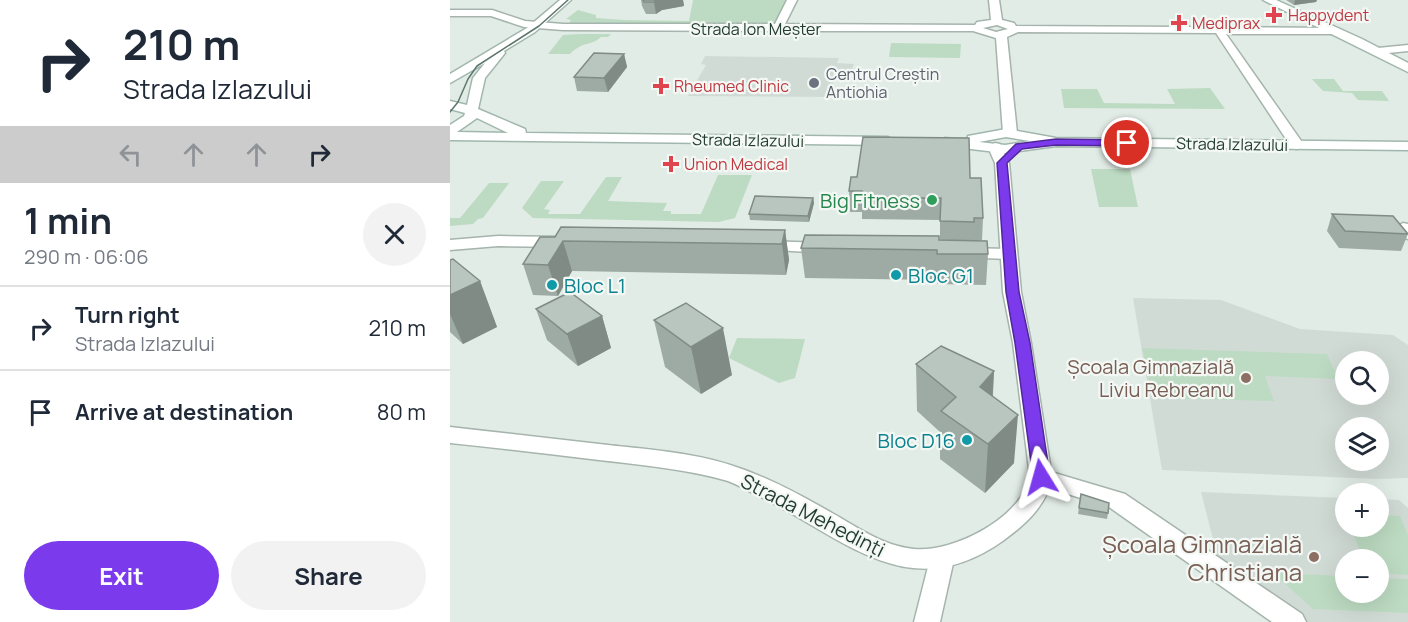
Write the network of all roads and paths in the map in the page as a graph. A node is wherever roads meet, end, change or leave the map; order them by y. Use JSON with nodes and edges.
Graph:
{"nodes":[{"id":1,"x":566,"y":0,"type":"edge"},
{"id":2,"x":792,"y":0,"type":"edge"},
{"id":3,"x":994,"y":0,"type":"edge"},
{"id":4,"x":1268,"y":0,"type":"edge"},
{"id":5,"x":450,"y":14,"type":"edge"},
{"id":6,"x":997,"y":22,"type":"junction"},
{"id":7,"x":536,"y":26,"type":"junction"},
{"id":8,"x":977,"y":28,"type":"junction"},
{"id":9,"x":1014,"y":29,"type":"junction"},
{"id":10,"x":777,"y":30,"type":"junction"},
{"id":11,"x":1337,"y":31,"type":"junction"},
{"id":12,"x":1221,"y":32,"type":"junction"},
{"id":13,"x":1001,"y":35,"type":"junction"},
{"id":14,"x":503,"y":48,"type":"junction"},
{"id":15,"x":1408,"y":48,"type":"edge"},
{"id":16,"x":1378,"y":51,"type":"junction"},
{"id":17,"x":1408,"y":68,"type":"edge"},
{"id":18,"x":450,"y":79,"type":"edge"},
{"id":19,"x":450,"y":105,"type":"edge"},
{"id":20,"x":471,"y":112,"type":"junction"},
{"id":21,"x":450,"y":131,"type":"edge"},
{"id":22,"x":450,"y":136,"type":"edge"},
{"id":23,"x":542,"y":136,"type":"junction"},
{"id":24,"x":899,"y":141,"type":"edge"},
{"id":25,"x":1016,"y":141,"type":"junction"},
{"id":26,"x":929,"y":142,"type":"edge"},
{"id":27,"x":1297,"y":145,"type":"junction"},
{"id":28,"x":1408,"y":146,"type":"edge"},
{"id":29,"x":996,"y":148,"type":"junction"},
{"id":30,"x":1408,"y":228,"type":"edge"},
{"id":31,"x":1408,"y":234,"type":"edge"},
{"id":32,"x":577,"y":242,"type":"edge"},
{"id":33,"x":450,"y":245,"type":"edge"},
{"id":34,"x":745,"y":245,"type":"edge"},
{"id":35,"x":844,"y":248,"type":"edge"},
{"id":36,"x":946,"y":252,"type":"edge"},
{"id":37,"x":1008,"y":254,"type":"junction"},
{"id":38,"x":450,"y":435,"type":"edge"},
{"id":39,"x":1041,"y":477,"type":"junction"},
{"id":40,"x":942,"y":559,"type":"junction"},
{"id":41,"x":927,"y":622,"type":"edge"},
{"id":42,"x":1293,"y":622,"type":"edge"}],
"edges":[{"from":1,"to":7,"type":"street"},
{"from":2,"to":10,"type":"street"},
{"from":3,"to":6,"type":"street"},
{"from":4,"to":11,"type":"street"},
{"from":5,"to":7,"type":"street","name":"Strada Ion Meșter"},
{"from":6,"to":8,"type":"street"},
{"from":6,"to":9,"type":"street"},
{"from":7,"to":10,"type":"street","name":"Strada Ion Meșter"},
{"from":7,"to":14,"type":"street"},
{"from":8,"to":10,"type":"street","name":"Strada Ion Meșter"},
{"from":8,"to":13,"type":"street"},
{"from":9,"to":12,"type":"street"},
{"from":9,"to":13,"type":"street"},
{"from":11,"to":12,"type":"street"},
{"from":11,"to":16,"type":"street"},
{"from":12,"to":27,"type":"street"},
{"from":13,"to":25,"type":"street"},
{"from":14,"to":18,"type":"street"},
{"from":14,"to":20,"type":"street"},
{"from":15,"to":16,"type":"street"},
{"from":16,"to":17,"type":"street"},
{"from":19,"to":20,"type":"street","name":"Strada Izlazului"},
{"from":20,"to":21,"type":"street"},
{"from":20,"to":23,"type":"street","name":"Strada Izlazului"},
{"from":22,"to":23,"type":"street","name":"Strada Izlazului"},
{"from":23,"to":24,"type":"street","name":"Strada Izlazului"},
{"from":25,"to":27,"type":"street","name":"Strada Izlazului"},
{"from":25,"to":29,"type":"street"},
{"from":25,"to":29,"type":"street","name":"Strada Izlazului"},
{"from":26,"to":29,"type":"street","name":"Strada Izlazului"},
{"from":27,"to":28,"type":"street","name":"Strada Izlazului"},
{"from":29,"to":37,"type":"street"},
{"from":30,"to":31,"type":"street"},
{"from":32,"to":33,"type":"street"},
{"from":34,"to":35,"type":"street"},
{"from":36,"to":37,"type":"street"},
{"from":37,"to":39,"type":"street"},
{"from":38,"to":40,"type":"street","name":"Strada Mehedinți"},
{"from":39,"to":40,"type":"street","name":"Strada Mehedinți"},
{"from":39,"to":42,"type":"street"},
{"from":40,"to":41,"type":"street"}]}
